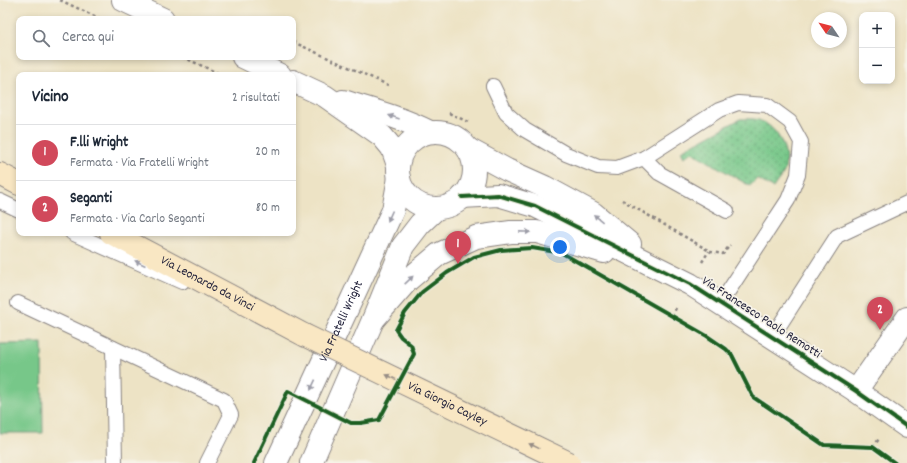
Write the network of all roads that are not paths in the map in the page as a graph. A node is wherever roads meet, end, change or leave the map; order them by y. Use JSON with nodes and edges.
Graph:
{"nodes":[{"id":1,"x":123,"y":0,"type":"edge"},
{"id":2,"x":157,"y":16,"type":"edge"},
{"id":3,"x":249,"y":60,"type":"edge"},
{"id":4,"x":274,"y":72,"type":"edge"},
{"id":5,"x":296,"y":82,"type":"edge"},
{"id":6,"x":493,"y":86,"type":"dead end"},
{"id":7,"x":325,"y":96,"type":"junction"},
{"id":8,"x":430,"y":132,"type":"junction"},
{"id":9,"x":468,"y":149,"type":"junction"},
{"id":10,"x":644,"y":158,"type":"junction"},
{"id":11,"x":398,"y":172,"type":"junction"},
{"id":12,"x":0,"y":174,"type":"edge"},
{"id":13,"x":16,"y":182,"type":"edge"},
{"id":14,"x":462,"y":197,"type":"junction"},
{"id":15,"x":0,"y":201,"type":"edge"},
{"id":16,"x":907,"y":203,"type":"edge"},
{"id":17,"x":437,"y":208,"type":"junction"},
{"id":18,"x":16,"y":209,"type":"edge"},
{"id":19,"x":727,"y":211,"type":"dead end"},
{"id":20,"x":79,"y":236,"type":"edge"},
{"id":21,"x":117,"y":236,"type":"edge"},
{"id":22,"x":660,"y":269,"type":"junction"},
{"id":23,"x":18,"y":304,"type":"dead end"},
{"id":24,"x":720,"y":304,"type":"junction"},
{"id":25,"x":907,"y":318,"type":"edge"},
{"id":26,"x":373,"y":320,"type":"junction"},
{"id":27,"x":304,"y":335,"type":"junction"},
{"id":28,"x":772,"y":337,"type":"junction"},
{"id":29,"x":113,"y":348,"type":"junction"},
{"id":30,"x":856,"y":391,"type":"junction"},
{"id":31,"x":907,"y":427,"type":"edge"},
{"id":32,"x":115,"y":463,"type":"edge"},
{"id":33,"x":207,"y":463,"type":"edge"},
{"id":34,"x":276,"y":463,"type":"edge"},
{"id":35,"x":311,"y":463,"type":"edge"},
{"id":36,"x":569,"y":463,"type":"edge"}],
"edges":[{"from":1,"to":2,"type":"street"},
{"from":3,"to":4,"type":"street"},
{"from":5,"to":7,"type":"street"},
{"from":6,"to":10,"type":"lane"},
{"from":8,"to":7,"type":"street","one_way":true},
{"from":7,"to":11,"type":"street"},
{"from":8,"to":9,"type":"street"},
{"from":8,"to":11,"type":"street"},
{"from":9,"to":14,"type":"street"},
{"from":22,"to":9,"type":"street","name":"Via Francesco Paolo Remotti","one_way":true},
{"from":10,"to":19,"type":"lane"},
{"from":10,"to":24,"type":"lane"},
{"from":11,"to":17,"type":"street"},
{"from":11,"to":34,"type":"street","name":"Via Fratelli Wright","one_way":true},
{"from":12,"to":13,"type":"main road"},
{"from":14,"to":17,"type":"street"},
{"from":14,"to":22,"type":"street","name":"Via Francesco Paolo Remotti"},
{"from":15,"to":18,"type":"lane"},
{"from":16,"to":28,"type":"lane"},
{"from":17,"to":26,"type":"street","name":"Via Fratelli Wright"},
{"from":27,"to":20,"type":"lane","one_way":true},
{"from":21,"to":27,"type":"main road","name":"Via Leonardo da Vinci"},
{"from":22,"to":24,"type":"street","name":"Via Francesco Paolo Remotti"},
{"from":26,"to":22,"type":"street","name":"Via Fratelli Wright","one_way":true},
{"from":23,"to":29,"type":"lane"},
{"from":24,"to":28,"type":"street","name":"Via Francesco Paolo Remotti"},
{"from":25,"to":30,"type":"street"},
{"from":26,"to":35,"type":"street","name":"Via Fratelli Wright"},
{"from":36,"to":27,"type":"main road","name":"Via Giorgio Cayley","one_way":true,"bridge":true},
{"from":28,"to":30,"type":"street","name":"Via Francesco Paolo Remotti"},
{"from":29,"to":32,"type":"lane"},
{"from":29,"to":33,"type":"lane"},
{"from":30,"to":31,"type":"street","name":"Via Francesco Paolo Remotti"}]}
